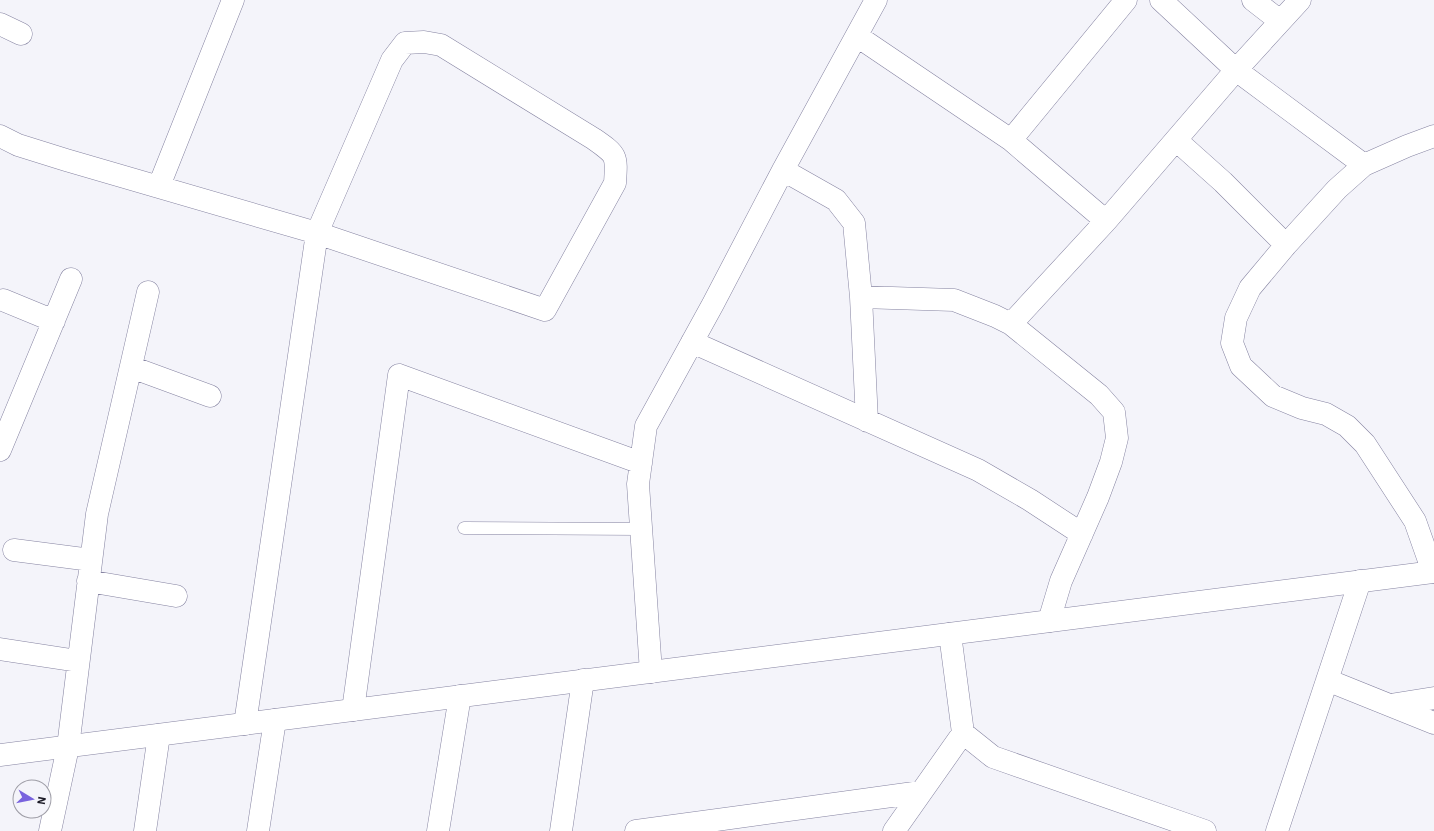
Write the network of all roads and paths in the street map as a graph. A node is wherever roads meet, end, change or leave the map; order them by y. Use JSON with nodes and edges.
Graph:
{"nodes":[{"id":1,"x":233,"y":0,"type":"edge"},
{"id":2,"x":876,"y":0,"type":"edge"},
{"id":3,"x":1126,"y":0,"type":"edge"},
{"id":4,"x":1161,"y":0,"type":"edge"},
{"id":5,"x":1253,"y":0,"type":"edge"},
{"id":6,"x":1300,"y":0,"type":"edge"},
{"id":7,"x":1280,"y":21,"type":"junction"},
{"id":8,"x":0,"y":24,"type":"edge"},
{"id":9,"x":21,"y":34,"type":"dead end"},
{"id":10,"x":857,"y":36,"type":"junction"},
{"id":11,"x":1236,"y":70,"type":"junction"},
{"id":12,"x":0,"y":136,"type":"edge"},
{"id":13,"x":1434,"y":136,"type":"edge"},
{"id":14,"x":1011,"y":140,"type":"junction"},
{"id":15,"x":1176,"y":140,"type":"junction"},
{"id":16,"x":1364,"y":165,"type":"junction"},
{"id":17,"x":783,"y":170,"type":"junction"},
{"id":18,"x":159,"y":186,"type":"junction"},
{"id":19,"x":1106,"y":220,"type":"junction"},
{"id":20,"x":317,"y":233,"type":"junction"},
{"id":21,"x":1286,"y":245,"type":"junction"},
{"id":22,"x":71,"y":279,"type":"dead end"},
{"id":23,"x":148,"y":292,"type":"dead end"},
{"id":24,"x":861,"y":297,"type":"junction"},
{"id":25,"x":3,"y":300,"type":"dead end"},
{"id":26,"x":54,"y":320,"type":"junction"},
{"id":27,"x":1011,"y":324,"type":"junction"},
{"id":28,"x":692,"y":342,"type":"junction"},
{"id":29,"x":131,"y":367,"type":"junction"},
{"id":30,"x":210,"y":396,"type":"dead end"},
{"id":31,"x":867,"y":421,"type":"junction"},
{"id":32,"x":0,"y":450,"type":"edge"},
{"id":33,"x":641,"y":463,"type":"junction"},
{"id":34,"x":464,"y":528,"type":"dead end"},
{"id":35,"x":641,"y":529,"type":"junction"},
{"id":36,"x":1082,"y":534,"type":"junction"},
{"id":37,"x":14,"y":550,"type":"dead end"},
{"id":38,"x":90,"y":570,"type":"junction"},
{"id":39,"x":1433,"y":572,"type":"edge"},
{"id":40,"x":1360,"y":581,"type":"junction"},
{"id":41,"x":176,"y":596,"type":"dead end"},
{"id":42,"x":1049,"y":621,"type":"junction"},
{"id":43,"x":950,"y":634,"type":"junction"},
{"id":44,"x":0,"y":649,"type":"edge"},
{"id":45,"x":78,"y":661,"type":"junction"},
{"id":46,"x":651,"y":672,"type":"junction"},
{"id":47,"x":583,"y":680,"type":"junction"},
{"id":48,"x":1327,"y":680,"type":"junction"},
{"id":49,"x":460,"y":696,"type":"junction"},
{"id":50,"x":1434,"y":698,"type":"edge"},
{"id":51,"x":1390,"y":705,"type":"junction"},
{"id":52,"x":353,"y":710,"type":"junction"},
{"id":53,"x":275,"y":720,"type":"junction"},
{"id":54,"x":1434,"y":723,"type":"edge"},
{"id":55,"x":245,"y":724,"type":"junction"},
{"id":56,"x":963,"y":733,"type":"junction"},
{"id":57,"x":159,"y":735,"type":"junction"},
{"id":58,"x":68,"y":746,"type":"junction"},
{"id":59,"x":0,"y":755,"type":"edge"},
{"id":60,"x":921,"y":792,"type":"junction"},
{"id":61,"x":50,"y":831,"type":"edge"},
{"id":62,"x":145,"y":831,"type":"edge"},
{"id":63,"x":258,"y":831,"type":"edge"},
{"id":64,"x":438,"y":831,"type":"edge"},
{"id":65,"x":561,"y":831,"type":"edge"},
{"id":66,"x":636,"y":831,"type":"edge"},
{"id":67,"x":894,"y":831,"type":"edge"},
{"id":68,"x":1206,"y":831,"type":"edge"},
{"id":69,"x":1277,"y":831,"type":"edge"}],
"edges":[{"from":1,"to":18,"type":"street"},
{"from":2,"to":10,"type":"street"},
{"from":3,"to":14,"type":"street"},
{"from":4,"to":11,"type":"street"},
{"from":5,"to":7,"type":"street"},
{"from":6,"to":7,"type":"street"},
{"from":7,"to":11,"type":"street"},
{"from":8,"to":9,"type":"street"},
{"from":10,"to":14,"type":"street"},
{"from":10,"to":17,"type":"street"},
{"from":11,"to":15,"type":"street"},
{"from":11,"to":16,"type":"street"},
{"from":12,"to":18,"type":"street"},
{"from":13,"to":16,"type":"street"},
{"from":14,"to":19,"type":"street"},
{"from":15,"to":19,"type":"street"},
{"from":15,"to":21,"type":"street"},
{"from":16,"to":21,"type":"street"},
{"from":17,"to":24,"type":"street"},
{"from":17,"to":28,"type":"street"},
{"from":18,"to":20,"type":"street"},
{"from":19,"to":27,"type":"street"},
{"from":20,"to":20,"type":"street"},
{"from":20,"to":55,"type":"street"},
{"from":21,"to":39,"type":"street"},
{"from":22,"to":26,"type":"street"},
{"from":23,"to":29,"type":"street"},
{"from":24,"to":27,"type":"street"},
{"from":24,"to":31,"type":"street"},
{"from":25,"to":26,"type":"street"},
{"from":26,"to":32,"type":"street"},
{"from":27,"to":36,"type":"street"},
{"from":28,"to":31,"type":"street"},
{"from":28,"to":33,"type":"street"},
{"from":29,"to":30,"type":"street"},
{"from":29,"to":38,"type":"street"},
{"from":31,"to":36,"type":"street"},
{"from":33,"to":35,"type":"street"},
{"from":33,"to":52,"type":"street"},
{"from":34,"to":35,"type":"lane"},
{"from":35,"to":46,"type":"street"},
{"from":36,"to":42,"type":"street"},
{"from":37,"to":38,"type":"street"},
{"from":38,"to":41,"type":"street"},
{"from":38,"to":45,"type":"street"},
{"from":39,"to":40,"type":"street"},
{"from":40,"to":42,"type":"street"},
{"from":40,"to":48,"type":"street"},
{"from":42,"to":43,"type":"street"},
{"from":43,"to":46,"type":"street"},
{"from":43,"to":56,"type":"street"},
{"from":44,"to":45,"type":"street"},
{"from":45,"to":58,"type":"street"},
{"from":46,"to":47,"type":"street"},
{"from":47,"to":49,"type":"street"},
{"from":47,"to":65,"type":"street"},
{"from":48,"to":51,"type":"street"},
{"from":48,"to":69,"type":"street"},
{"from":49,"to":52,"type":"street"},
{"from":49,"to":64,"type":"street"},
{"from":50,"to":51,"type":"street"},
{"from":51,"to":54,"type":"street"},
{"from":52,"to":53,"type":"street"},
{"from":53,"to":55,"type":"street"},
{"from":53,"to":63,"type":"street"},
{"from":55,"to":57,"type":"street"},
{"from":56,"to":60,"type":"street"},
{"from":56,"to":68,"type":"street"},
{"from":57,"to":58,"type":"street"},
{"from":57,"to":62,"type":"street"},
{"from":58,"to":59,"type":"street"},
{"from":58,"to":61,"type":"street"},
{"from":60,"to":66,"type":"street"},
{"from":60,"to":67,"type":"street"}]}
